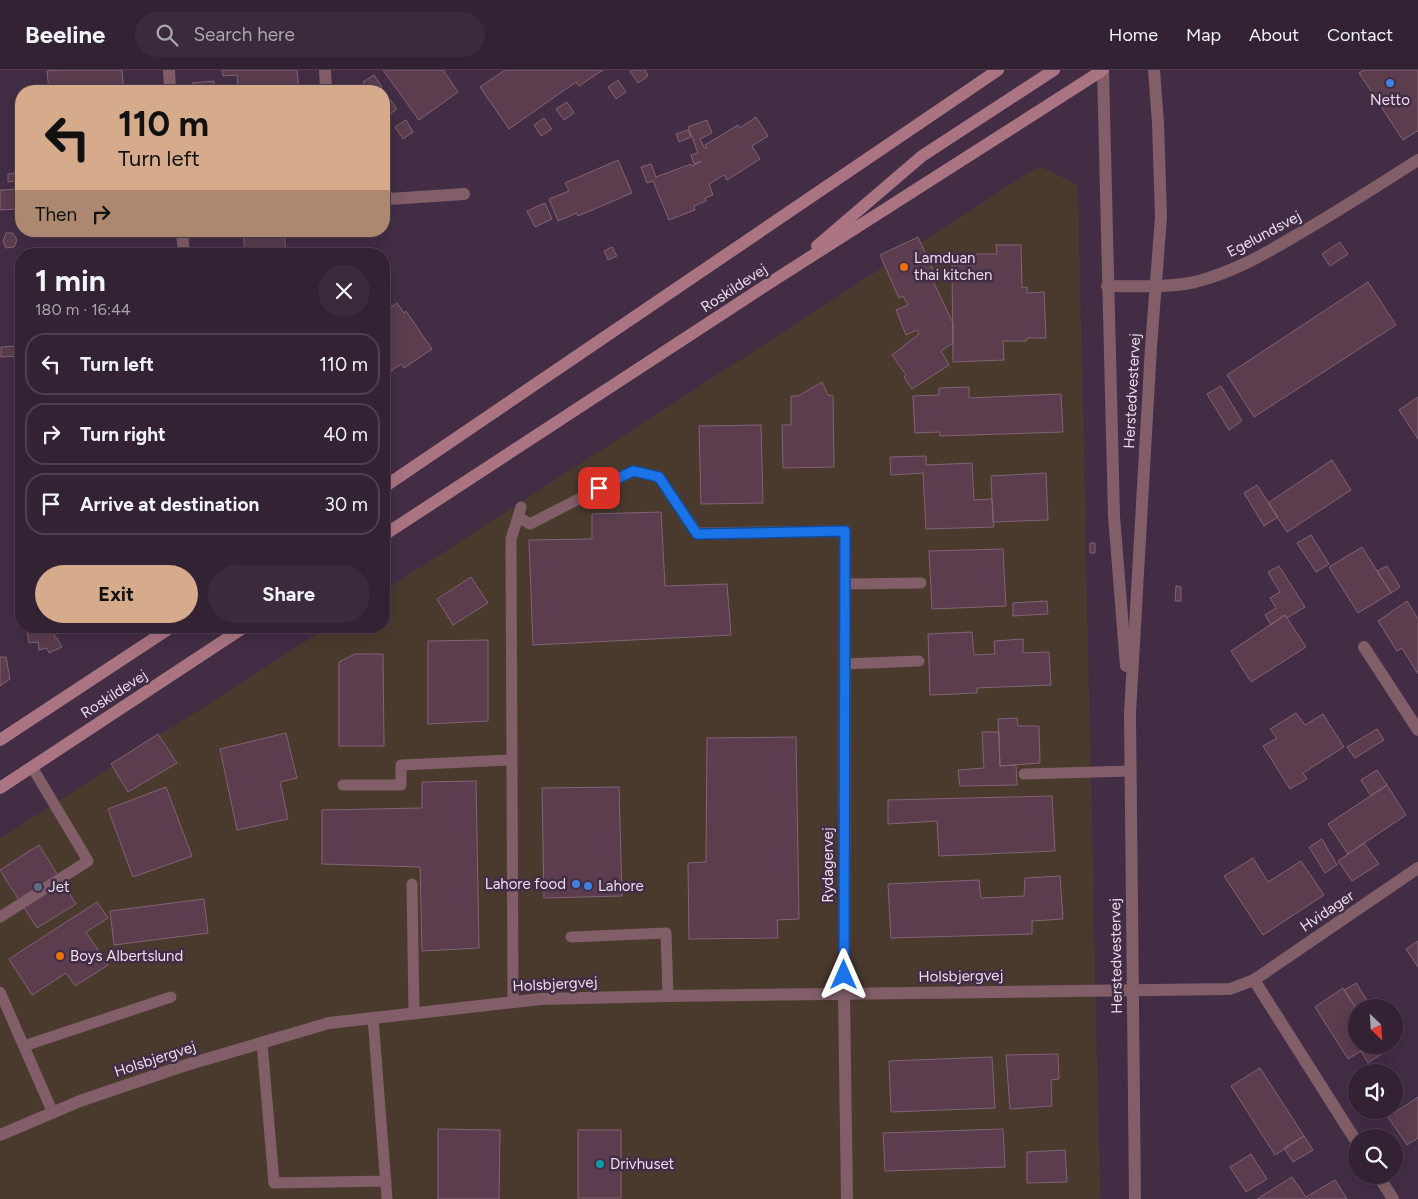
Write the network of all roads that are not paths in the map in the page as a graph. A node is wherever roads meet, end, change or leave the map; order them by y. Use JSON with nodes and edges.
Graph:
{"nodes":[{"id":1,"x":169,"y":70,"type":"edge"},
{"id":2,"x":325,"y":70,"type":"edge"},
{"id":3,"x":998,"y":70,"type":"edge"},
{"id":4,"x":1054,"y":70,"type":"edge"},
{"id":5,"x":1103,"y":70,"type":"edge"},
{"id":6,"x":1154,"y":70,"type":"edge"},
{"id":7,"x":170,"y":85,"type":"edge"},
{"id":8,"x":326,"y":85,"type":"edge"},
{"id":9,"x":1418,"y":160,"type":"edge"},
{"id":10,"x":464,"y":194,"type":"dead end"},
{"id":11,"x":390,"y":199,"type":"edge"},
{"id":12,"x":781,"y":276,"type":"junction"},
{"id":13,"x":1107,"y":286,"type":"junction"},
{"id":14,"x":1155,"y":286,"type":"junction"},
{"id":15,"x":390,"y":483,"type":"edge"},
{"id":16,"x":390,"y":531,"type":"edge"},
{"id":17,"x":845,"y":531,"type":"joint"},
{"id":18,"x":921,"y":583,"type":"dead end"},
{"id":19,"x":845,"y":584,"type":"junction"},
{"id":20,"x":162,"y":633,"type":"edge"},
{"id":21,"x":235,"y":633,"type":"edge"},
{"id":22,"x":1364,"y":647,"type":"dead end"},
{"id":23,"x":919,"y":661,"type":"dead end"},
{"id":24,"x":844,"y":664,"type":"junction"},
{"id":25,"x":1130,"y":714,"type":"junction"},
{"id":26,"x":1418,"y":730,"type":"edge"},
{"id":27,"x":0,"y":740,"type":"edge"},
{"id":28,"x":512,"y":760,"type":"junction"},
{"id":29,"x":32,"y":767,"type":"junction"},
{"id":30,"x":1130,"y":771,"type":"junction"},
{"id":31,"x":1024,"y":774,"type":"dead end"},
{"id":32,"x":343,"y":785,"type":"dead end"},
{"id":33,"x":0,"y":788,"type":"edge"},
{"id":34,"x":1418,"y":868,"type":"edge"},
{"id":35,"x":412,"y":884,"type":"dead end"},
{"id":36,"x":0,"y":917,"type":"edge"},
{"id":37,"x":571,"y":937,"type":"dead end"},
{"id":38,"x":1254,"y":980,"type":"junction"},
{"id":39,"x":1133,"y":990,"type":"junction"},
{"id":40,"x":0,"y":992,"type":"edge"},
{"id":41,"x":844,"y":995,"type":"junction"},
{"id":42,"x":668,"y":996,"type":"junction"},
{"id":43,"x":171,"y":997,"type":"dead end"},
{"id":44,"x":513,"y":1002,"type":"junction"},
{"id":45,"x":414,"y":1014,"type":"junction"},
{"id":46,"x":373,"y":1018,"type":"junction"},
{"id":47,"x":262,"y":1043,"type":"junction"},
{"id":48,"x":24,"y":1046,"type":"junction"},
{"id":49,"x":53,"y":1113,"type":"junction"},
{"id":50,"x":1348,"y":1129,"type":"edge"},
{"id":51,"x":0,"y":1136,"type":"edge"},
{"id":52,"x":386,"y":1181,"type":"junction"},
{"id":53,"x":1384,"y":1184,"type":"edge"},
{"id":54,"x":387,"y":1199,"type":"edge"},
{"id":55,"x":848,"y":1199,"type":"edge"},
{"id":56,"x":1135,"y":1199,"type":"edge"},
{"id":57,"x":1393,"y":1199,"type":"edge"}],
"edges":[{"from":1,"to":7,"type":"street"},
{"from":2,"to":8,"type":"street"},
{"from":3,"to":15,"type":"main road","name":"Roskildevej"},
{"from":4,"to":12,"type":"main road"},
{"from":5,"to":12,"type":"main road","name":"Roskildevej"},
{"from":5,"to":13,"type":"street","name":"Herstedvestervej"},
{"from":6,"to":14,"type":"street","name":"Herstedvestervej"},
{"from":9,"to":14,"type":"street","name":"Egelundsvej"},
{"from":10,"to":11,"type":"street"},
{"from":12,"to":16,"type":"main road","name":"Roskildevej"},
{"from":13,"to":14,"type":"street","name":"Egelundsvej"},
{"from":13,"to":25,"type":"street","name":"Herstedvestervej"},
{"from":14,"to":25,"type":"street","name":"Herstedvestervej"},
{"from":17,"to":19,"type":"street","name":"Rydagervej"},
{"from":17,"to":28,"type":"lane"},
{"from":18,"to":19,"type":"lane"},
{"from":19,"to":24,"type":"street","name":"Rydagervej"},
{"from":20,"to":27,"type":"main road","name":"Roskildevej"},
{"from":21,"to":29,"type":"main road","name":"Roskildevej"},
{"from":22,"to":26,"type":"street"},
{"from":23,"to":24,"type":"lane"},
{"from":24,"to":41,"type":"street","name":"Rydagervej"},
{"from":25,"to":30,"type":"street","name":"Herstedvestervej"},
{"from":28,"to":32,"type":"lane"},
{"from":28,"to":44,"type":"lane"},
{"from":29,"to":33,"type":"main road","name":"Roskildevej"},
{"from":29,"to":36,"type":"lane"},
{"from":30,"to":31,"type":"lane"},
{"from":30,"to":39,"type":"street","name":"Herstedvestervej"},
{"from":34,"to":38,"type":"street","name":"Hvidager"},
{"from":35,"to":45,"type":"lane"},
{"from":37,"to":42,"type":"lane"},
{"from":38,"to":39,"type":"street","name":"Hvidager"},
{"from":38,"to":50,"type":"street"},
{"from":39,"to":41,"type":"street","name":"Holsbjergvej"},
{"from":39,"to":56,"type":"street","name":"Herstedvestervej"},
{"from":40,"to":48,"type":"lane"},
{"from":41,"to":42,"type":"street","name":"Holsbjergvej"},
{"from":41,"to":55,"type":"street","name":"Rydagervej"},
{"from":42,"to":44,"type":"street","name":"Holsbjergvej"},
{"from":43,"to":48,"type":"lane"},
{"from":44,"to":45,"type":"street","name":"Holsbjergvej"},
{"from":45,"to":46,"type":"street","name":"Holsbjergvej"},
{"from":46,"to":47,"type":"street","name":"Holsbjergvej"},
{"from":46,"to":52,"type":"lane"},
{"from":47,"to":49,"type":"street","name":"Holsbjergvej"},
{"from":47,"to":52,"type":"lane"},
{"from":48,"to":49,"type":"lane"},
{"from":49,"to":51,"type":"street","name":"Holsbjergvej"},
{"from":52,"to":54,"type":"lane"},
{"from":53,"to":57,"type":"street"}]}
